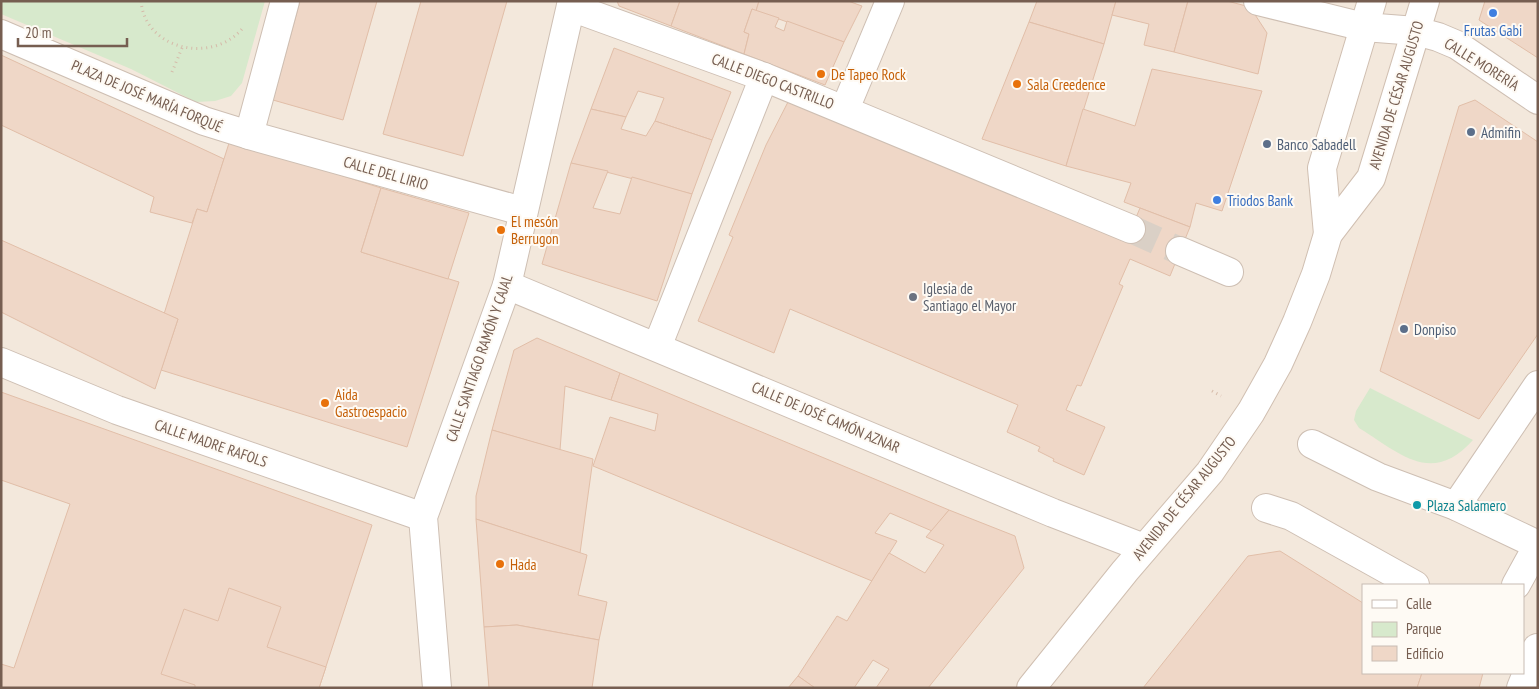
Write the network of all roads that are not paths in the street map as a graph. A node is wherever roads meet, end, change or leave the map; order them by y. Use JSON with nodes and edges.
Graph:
{"nodes":[{"id":1,"x":285,"y":1,"type":"edge"},
{"id":2,"x":890,"y":1,"type":"edge"},
{"id":3,"x":1258,"y":1,"type":"edge"},
{"id":4,"x":1372,"y":1,"type":"edge"},
{"id":5,"x":1425,"y":1,"type":"edge"},
{"id":6,"x":571,"y":4,"type":"edge"},
{"id":7,"x":1364,"y":28,"type":"junction"},
{"id":8,"x":1416,"y":31,"type":"junction"},
{"id":9,"x":1,"y":34,"type":"edge"},
{"id":10,"x":764,"y":77,"type":"junction"},
{"id":11,"x":1538,"y":100,"type":"edge"},
{"id":12,"x":845,"y":109,"type":"junction"},
{"id":13,"x":249,"y":135,"type":"junction"},
{"id":14,"x":522,"y":211,"type":"junction"},
{"id":15,"x":1132,"y":229,"type":"tunnel mouth"},
{"id":16,"x":1328,"y":234,"type":"junction"},
{"id":17,"x":1180,"y":251,"type":"tunnel mouth"},
{"id":18,"x":1229,"y":272,"type":"dead end"},
{"id":19,"x":508,"y":285,"type":"junction"},
{"id":20,"x":657,"y":347,"type":"junction"},
{"id":21,"x":1,"y":362,"type":"edge"},
{"id":22,"x":1538,"y":385,"type":"edge"},
{"id":23,"x":1312,"y":444,"type":"dead end"},
{"id":24,"x":1456,"y":506,"type":"junction"},
{"id":25,"x":1266,"y":508,"type":"dead end"},
{"id":26,"x":423,"y":518,"type":"junction"},
{"id":27,"x":1538,"y":545,"type":"edge"},
{"id":28,"x":1144,"y":548,"type":"junction"},
{"id":29,"x":1413,"y":584,"type":"edge"},
{"id":30,"x":1517,"y":584,"type":"edge"},
{"id":31,"x":1524,"y":641,"type":"edge"},
{"id":32,"x":1537,"y":648,"type":"edge"},
{"id":33,"x":437,"y":688,"type":"edge"},
{"id":34,"x":1031,"y":688,"type":"edge"},
{"id":35,"x":1521,"y":688,"type":"edge"}],
"edges":[{"from":1,"to":13,"type":"street"},
{"from":2,"to":12,"type":"street"},
{"from":3,"to":7,"type":"street","name":"CALLE MORERÍA"},
{"from":4,"to":7,"type":"street","name":"AVENIDA DE CÉSAR AUGUSTO"},
{"from":5,"to":8,"type":"street","name":"AVENIDA DE CÉSAR AUGUSTO"},
{"from":6,"to":10,"type":"street","name":"CALLE DIEGO CASTRILLO"},
{"from":6,"to":14,"type":"street","name":"CALLE SANTIAGO RAMÓN Y CAJAL"},
{"from":7,"to":8,"type":"street","name":"CALLE MORERÍA"},
{"from":7,"to":16,"type":"street","name":"AVENIDA DE CÉSAR AUGUSTO"},
{"from":8,"to":11,"type":"street","name":"CALLE MORERÍA"},
{"from":8,"to":16,"type":"street","name":"AVENIDA DE CÉSAR AUGUSTO"},
{"from":9,"to":13,"type":"street","name":"PLAZA DE JOSÉ MARÍA FORQUÉ"},
{"from":10,"to":12,"type":"street","name":"CALLE DIEGO CASTRILLO"},
{"from":10,"to":20,"type":"street"},
{"from":12,"to":15,"type":"street","name":"CALLE DIEGO CASTRILLO"},
{"from":13,"to":14,"type":"street","name":"CALLE DEL LIRIO"},
{"from":14,"to":19,"type":"street","name":"CALLE SANTIAGO RAMÓN Y CAJAL"},
{"from":16,"to":28,"type":"street","name":"AVENIDA DE CÉSAR AUGUSTO"},
{"from":17,"to":18,"type":"street"},
{"from":19,"to":20,"type":"street","name":"CALLE DE JOSÉ CAMÓN AZNAR"},
{"from":19,"to":26,"type":"street","name":"CALLE SANTIAGO RAMÓN Y CAJAL"},
{"from":20,"to":28,"type":"street","name":"CALLE DE JOSÉ CAMÓN AZNAR"},
{"from":21,"to":26,"type":"street","name":"CALLE MADRE RAFOLS"},
{"from":22,"to":24,"type":"street"},
{"from":23,"to":24,"type":"street"},
{"from":24,"to":27,"type":"street"},
{"from":25,"to":29,"type":"street"},
{"from":26,"to":33,"type":"street","name":"CALLE SANTIAGO RAMÓN Y CAJAL"},
{"from":27,"to":30,"type":"street"},
{"from":28,"to":34,"type":"street","name":"AVENIDA DE CÉSAR AUGUSTO"},
{"from":31,"to":32,"type":"street"},
{"from":32,"to":35,"type":"street"}]}
